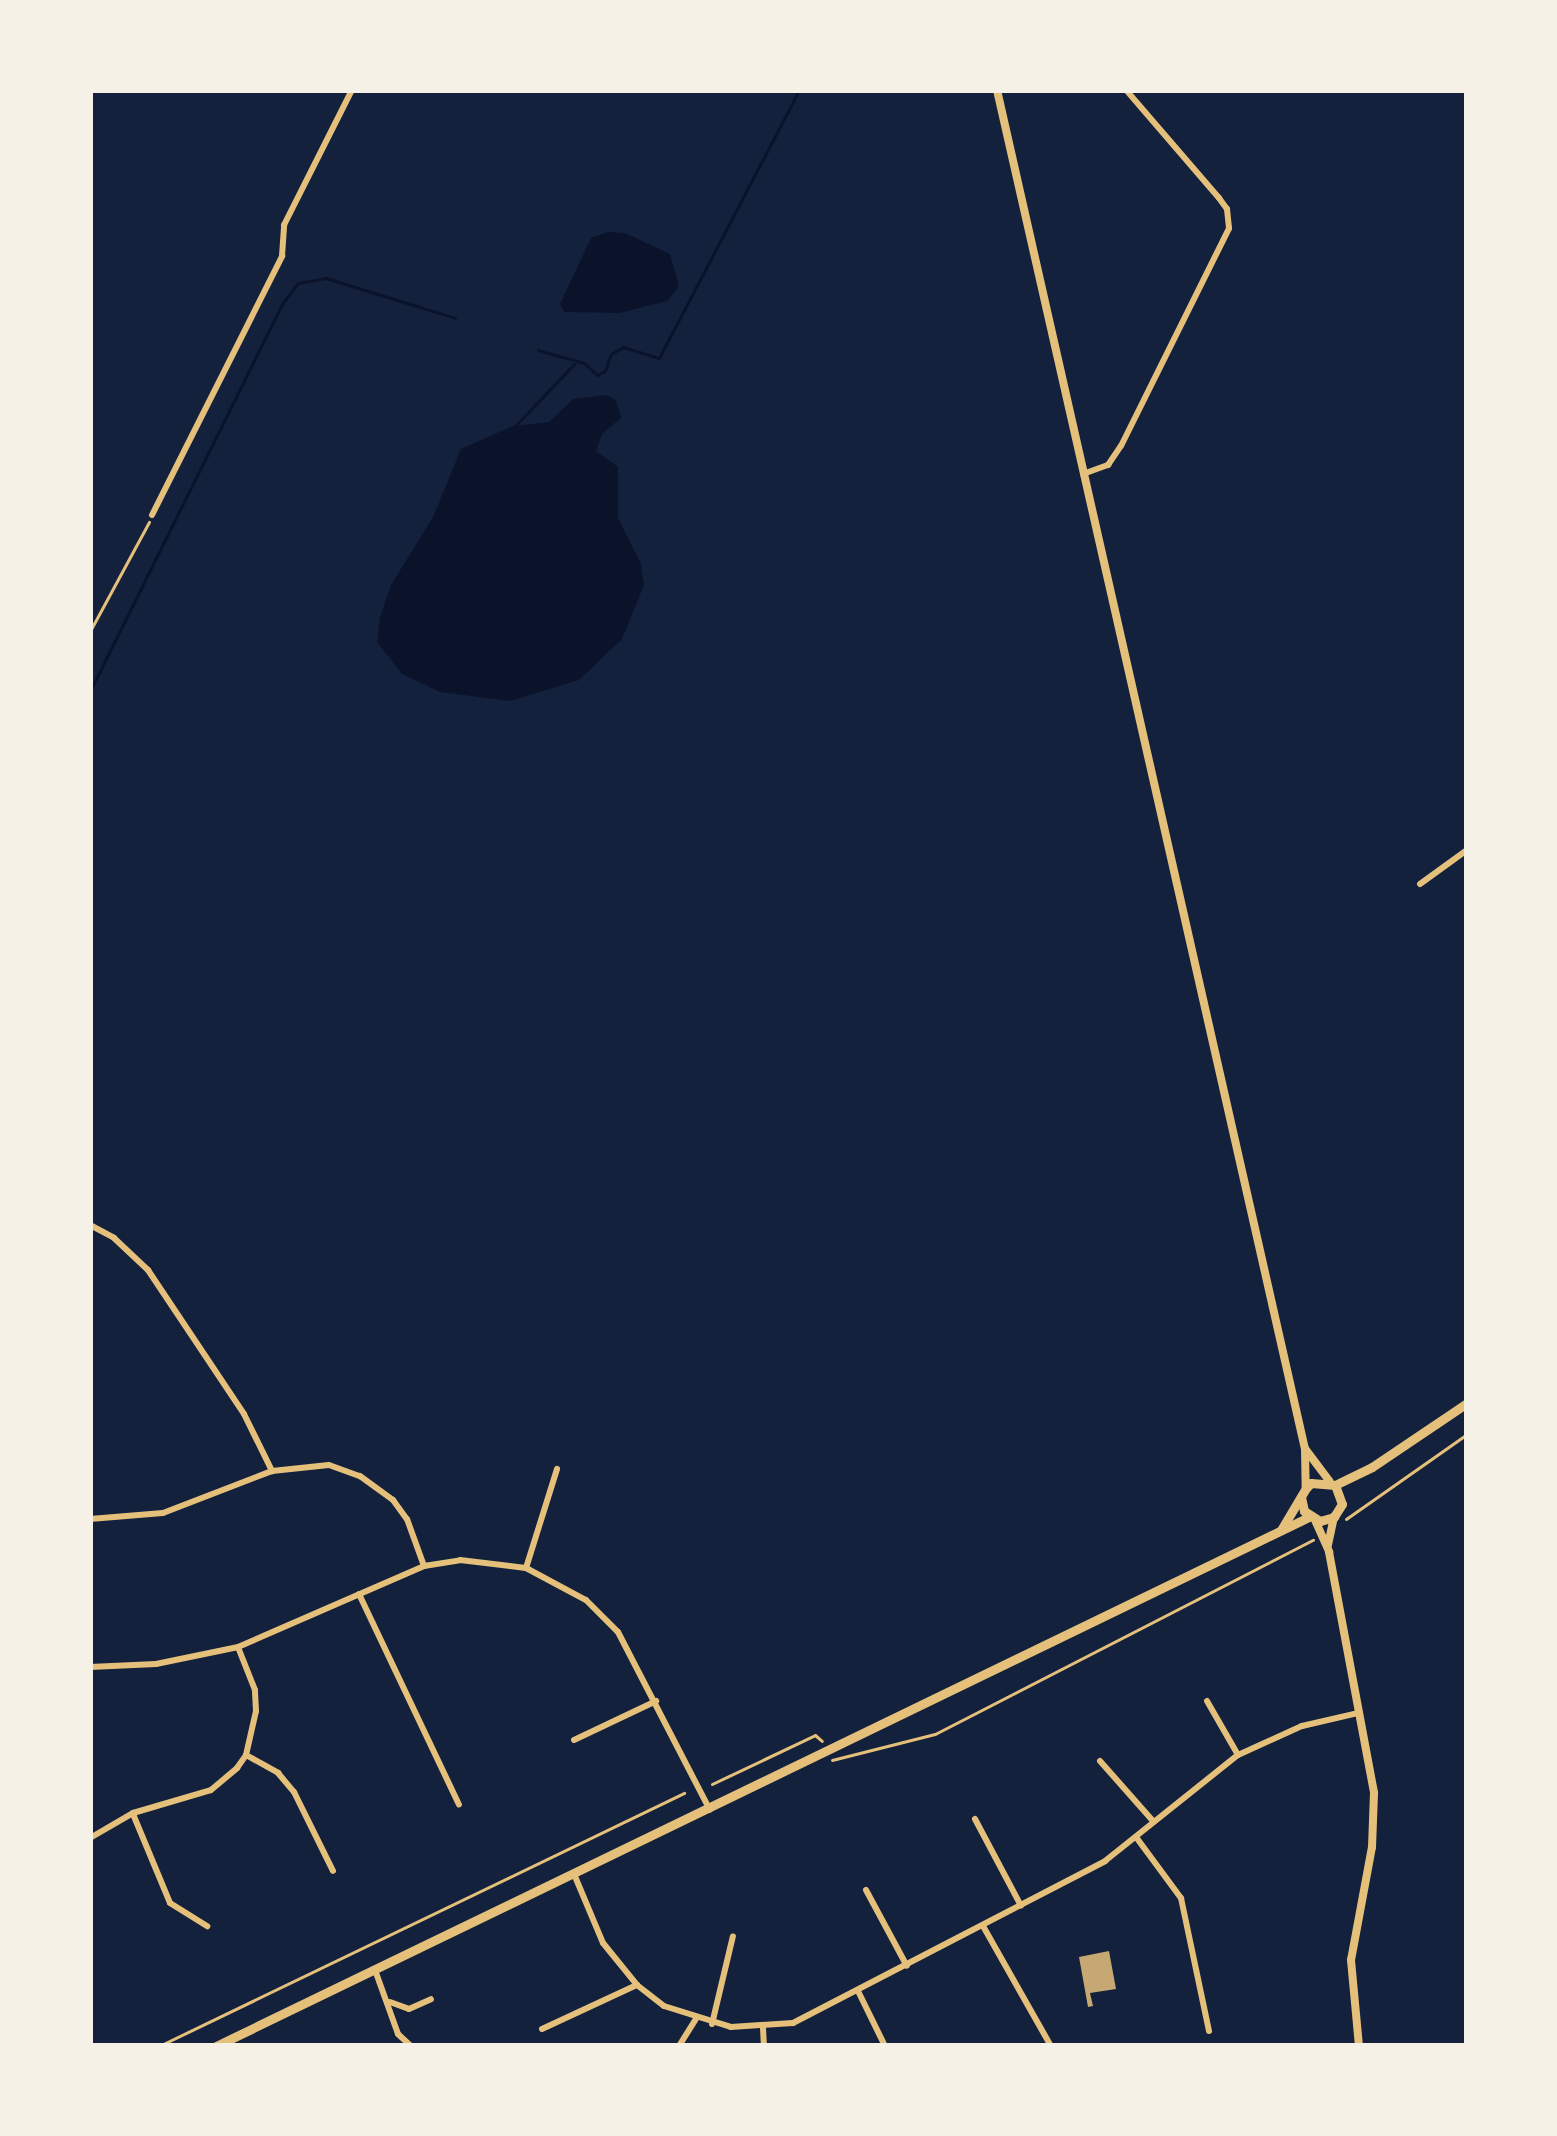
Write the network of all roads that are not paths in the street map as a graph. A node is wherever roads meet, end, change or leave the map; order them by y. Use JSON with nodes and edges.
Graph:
{"nodes":[{"id":1,"x":352,"y":90,"type":"edge"},
{"id":2,"x":998,"y":90,"type":"edge"},
{"id":3,"x":1126,"y":90,"type":"edge"},
{"id":4,"x":1083,"y":474,"type":"junction"},
{"id":5,"x":152,"y":515,"type":"road end"},
{"id":6,"x":1467,"y":850,"type":"edge"},
{"id":7,"x":1420,"y":884,"type":"dead end"},
{"id":8,"x":90,"y":1225,"type":"edge"},
{"id":9,"x":1467,"y":1402,"type":"edge"},
{"id":10,"x":1305,"y":1448,"type":"junction"},
{"id":11,"x":1372,"y":1467,"type":"junction"},
{"id":12,"x":557,"y":1469,"type":"dead end"},
{"id":13,"x":272,"y":1472,"type":"junction"},
{"id":14,"x":1332,"y":1483,"type":"junction"},
{"id":15,"x":1304,"y":1492,"type":"junction"},
{"id":16,"x":1342,"y":1497,"type":"junction"},
{"id":17,"x":1312,"y":1518,"type":"junction"},
{"id":18,"x":90,"y":1519,"type":"edge"},
{"id":19,"x":1337,"y":1520,"type":"junction"},
{"id":20,"x":1281,"y":1530,"type":"junction"},
{"id":21,"x":1328,"y":1546,"type":"junction"},
{"id":22,"x":424,"y":1566,"type":"junction"},
{"id":23,"x":526,"y":1568,"type":"junction"},
{"id":24,"x":358,"y":1594,"type":"junction"},
{"id":25,"x":238,"y":1647,"type":"junction"},
{"id":26,"x":90,"y":1667,"type":"edge"},
{"id":27,"x":656,"y":1701,"type":"junction"},
{"id":28,"x":1207,"y":1701,"type":"dead end"},
{"id":29,"x":1362,"y":1713,"type":"junction"},
{"id":30,"x":574,"y":1740,"type":"dead end"},
{"id":31,"x":247,"y":1755,"type":"junction"},
{"id":32,"x":1238,"y":1755,"type":"junction"},
{"id":33,"x":1100,"y":1761,"type":"dead end"},
{"id":34,"x":459,"y":1805,"type":"dead end"},
{"id":35,"x":710,"y":1810,"type":"junction"},
{"id":36,"x":133,"y":1813,"type":"junction"},
{"id":37,"x":975,"y":1819,"type":"dead end"},
{"id":38,"x":1154,"y":1822,"type":"junction"},
{"id":39,"x":1136,"y":1837,"type":"junction"},
{"id":40,"x":90,"y":1838,"type":"edge"},
{"id":41,"x":333,"y":1871,"type":"dead end"},
{"id":42,"x":574,"y":1874,"type":"junction"},
{"id":43,"x":866,"y":1890,"type":"dead end"},
{"id":44,"x":1021,"y":1906,"type":"junction"},
{"id":45,"x":207,"y":1926,"type":"dead end"},
{"id":46,"x":983,"y":1926,"type":"junction"},
{"id":47,"x":733,"y":1936,"type":"dead end"},
{"id":48,"x":908,"y":1967,"type":"junction"},
{"id":49,"x":375,"y":1970,"type":"junction"},
{"id":50,"x":637,"y":1985,"type":"junction"},
{"id":51,"x":859,"y":1993,"type":"junction"},
{"id":52,"x":431,"y":2000,"type":"dead end"},
{"id":53,"x":389,"y":2002,"type":"junction"},
{"id":54,"x":696,"y":2019,"type":"junction"},
{"id":55,"x":712,"y":2024,"type":"junction"},
{"id":56,"x":763,"y":2028,"type":"junction"},
{"id":57,"x":542,"y":2029,"type":"dead end"},
{"id":58,"x":1209,"y":2030,"type":"dead end"},
{"id":59,"x":216,"y":2046,"type":"edge"},
{"id":60,"x":412,"y":2046,"type":"edge"},
{"id":61,"x":680,"y":2046,"type":"edge"},
{"id":62,"x":764,"y":2046,"type":"edge"},
{"id":63,"x":885,"y":2046,"type":"edge"},
{"id":64,"x":1051,"y":2046,"type":"edge"},
{"id":65,"x":1359,"y":2046,"type":"edge"}],
"edges":[{"from":1,"to":5,"type":"street"},
{"from":2,"to":4,"type":"main road"},
{"from":3,"to":4,"type":"street"},
{"from":4,"to":10,"type":"main road"},
{"from":6,"to":7,"type":"street"},
{"from":8,"to":13,"type":"street"},
{"from":9,"to":11,"type":"main road"},
{"from":10,"to":14,"type":"main road"},
{"from":10,"to":15,"type":"main road"},
{"from":11,"to":14,"type":"main road"},
{"from":11,"to":16,"type":"main road"},
{"from":12,"to":23,"type":"street"},
{"from":13,"to":18,"type":"street"},
{"from":13,"to":22,"type":"street"},
{"from":14,"to":15,"type":"main road"},
{"from":14,"to":16,"type":"main road"},
{"from":15,"to":17,"type":"main road"},
{"from":15,"to":20,"type":"main road"},
{"from":16,"to":19,"type":"main road"},
{"from":17,"to":19,"type":"main road"},
{"from":17,"to":20,"type":"main road"},
{"from":17,"to":21,"type":"main road"},
{"from":19,"to":21,"type":"main road"},
{"from":20,"to":35,"type":"main road"},
{"from":21,"to":29,"type":"main road"},
{"from":22,"to":23,"type":"street"},
{"from":22,"to":24,"type":"street"},
{"from":23,"to":27,"type":"street"},
{"from":24,"to":25,"type":"street"},
{"from":24,"to":34,"type":"street"},
{"from":25,"to":26,"type":"street"},
{"from":25,"to":31,"type":"street"},
{"from":27,"to":30,"type":"street"},
{"from":27,"to":35,"type":"street"},
{"from":28,"to":32,"type":"street"},
{"from":29,"to":32,"type":"street"},
{"from":29,"to":65,"type":"main road"},
{"from":31,"to":36,"type":"street"},
{"from":31,"to":41,"type":"street"},
{"from":32,"to":38,"type":"street"},
{"from":33,"to":38,"type":"street"},
{"from":35,"to":42,"type":"main road"},
{"from":36,"to":40,"type":"street"},
{"from":36,"to":45,"type":"street"},
{"from":37,"to":44,"type":"street"},
{"from":38,"to":39,"type":"street"},
{"from":39,"to":44,"type":"street"},
{"from":39,"to":58,"type":"street"},
{"from":42,"to":49,"type":"main road"},
{"from":42,"to":50,"type":"street"},
{"from":43,"to":48,"type":"street"},
{"from":44,"to":46,"type":"street"},
{"from":46,"to":48,"type":"street"},
{"from":46,"to":64,"type":"street"},
{"from":47,"to":55,"type":"street"},
{"from":48,"to":51,"type":"street"},
{"from":49,"to":53,"type":"street"},
{"from":49,"to":59,"type":"main road"},
{"from":50,"to":54,"type":"street"},
{"from":50,"to":57,"type":"street"},
{"from":51,"to":56,"type":"street"},
{"from":51,"to":63,"type":"street"},
{"from":52,"to":53,"type":"street"},
{"from":53,"to":60,"type":"street"},
{"from":54,"to":55,"type":"street"},
{"from":54,"to":61,"type":"street"},
{"from":55,"to":56,"type":"street"},
{"from":56,"to":62,"type":"street"}]}
